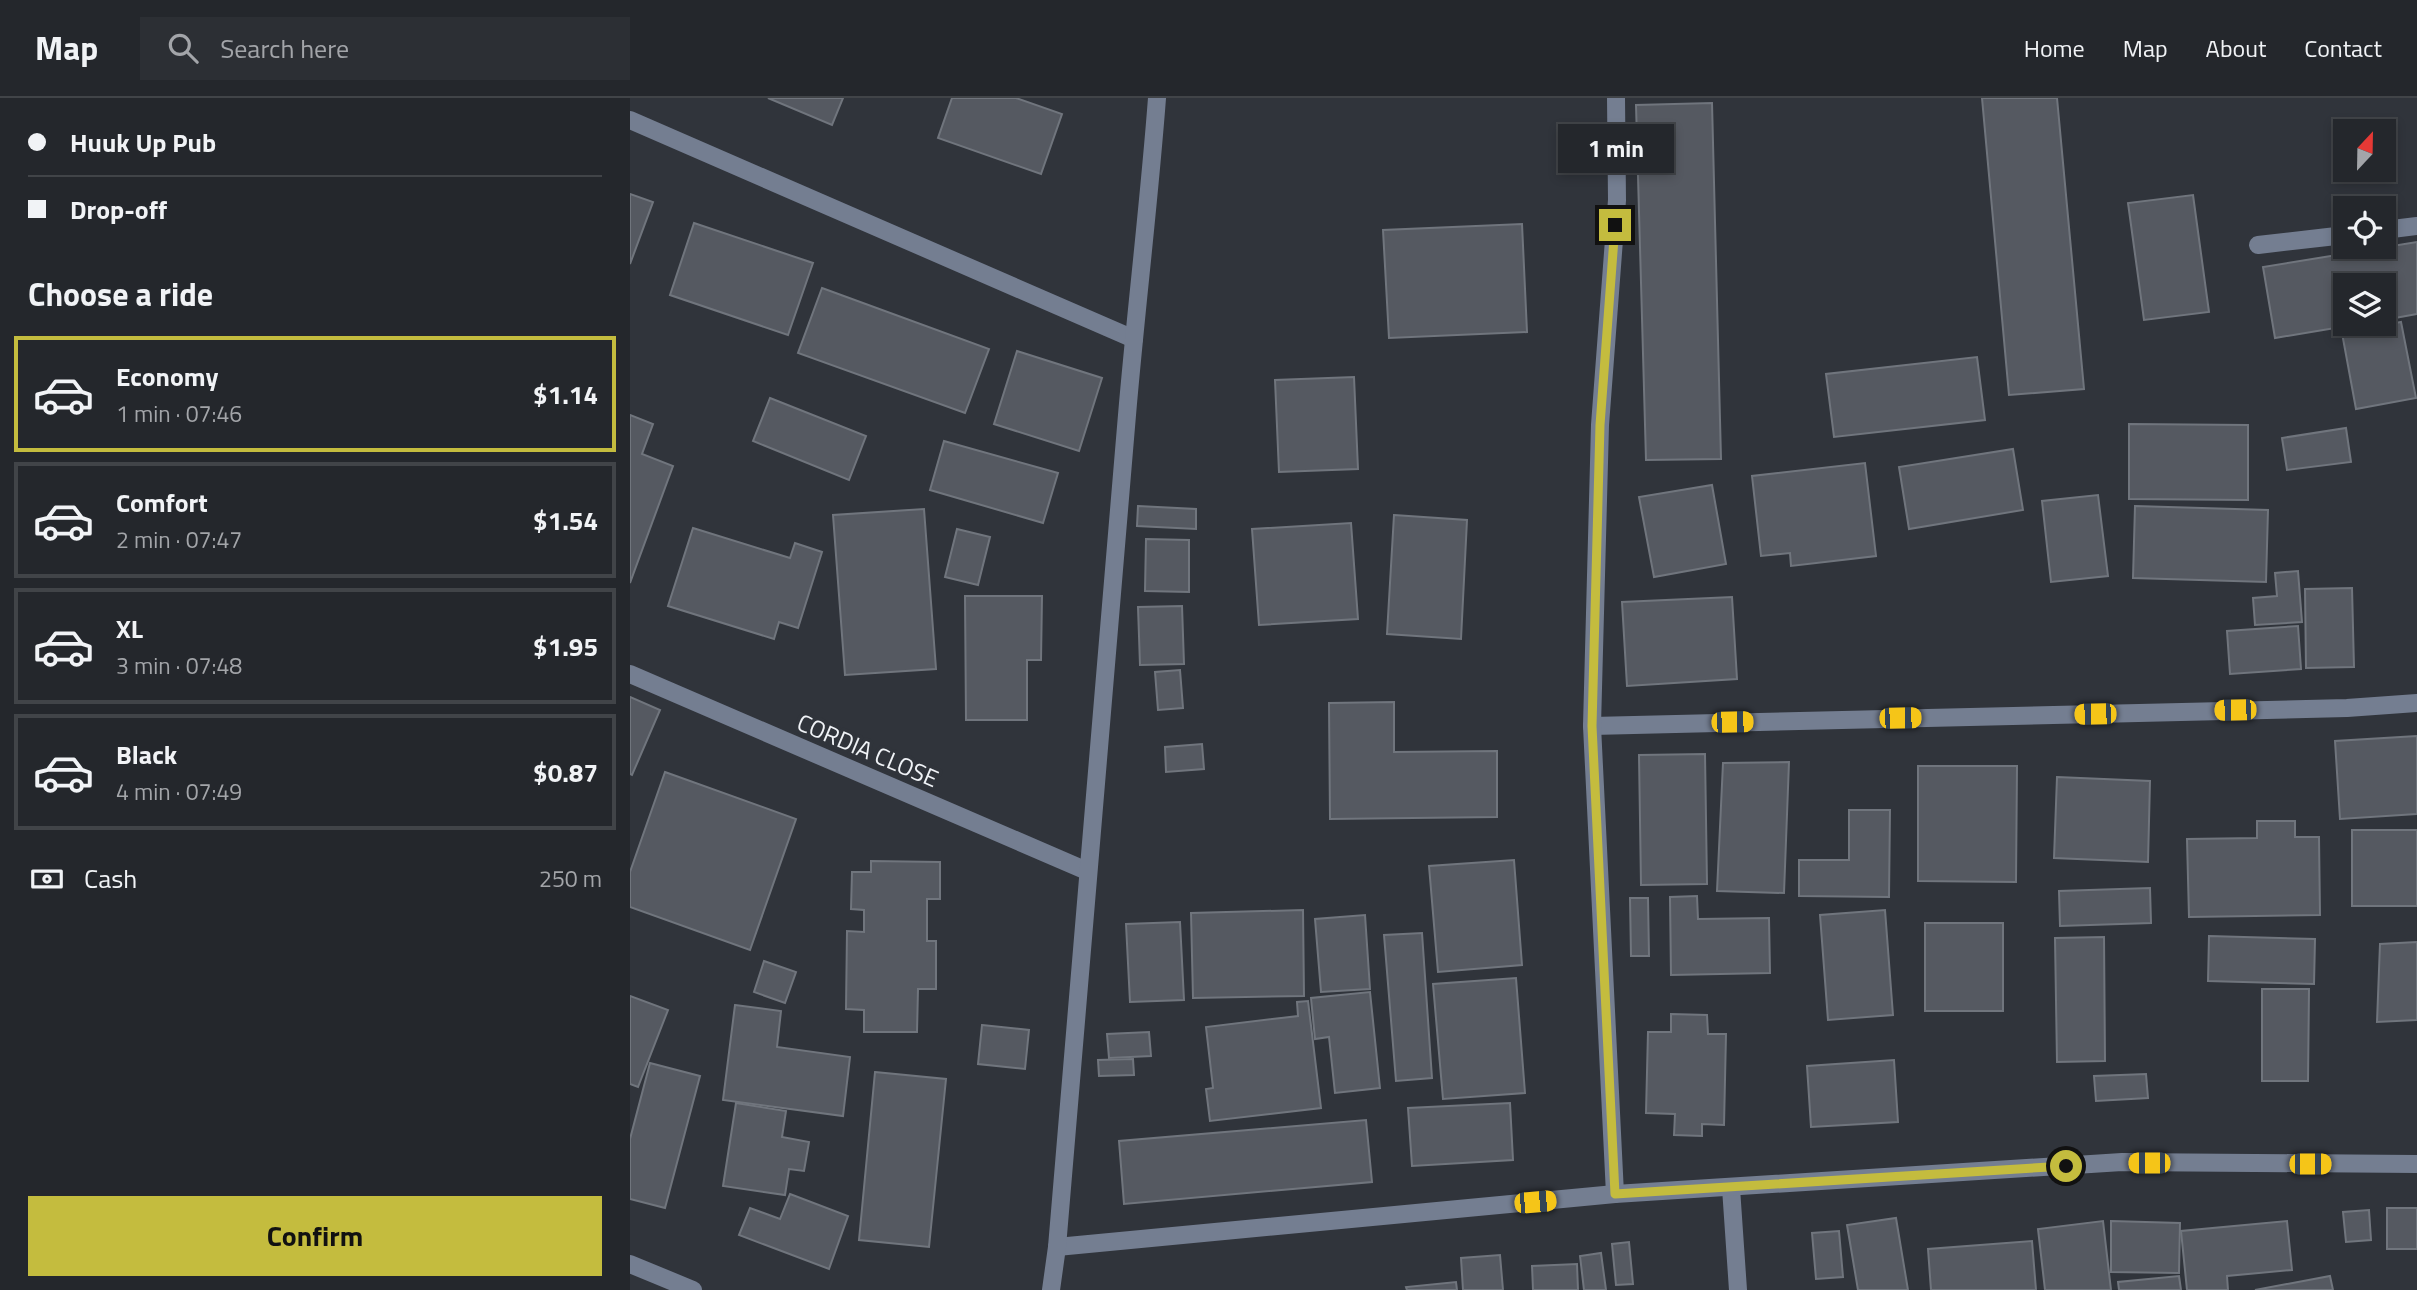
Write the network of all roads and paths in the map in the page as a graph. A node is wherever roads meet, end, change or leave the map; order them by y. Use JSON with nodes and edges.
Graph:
{"nodes":[{"id":1,"x":1157,"y":98,"type":"edge"},
{"id":2,"x":1616,"y":98,"type":"edge"},
{"id":3,"x":630,"y":120,"type":"edge"},
{"id":4,"x":2417,"y":226,"type":"edge"},
{"id":5,"x":2396,"y":229,"type":"edge"},
{"id":6,"x":2333,"y":236,"type":"edge"},
{"id":7,"x":2258,"y":245,"type":"dead end"},
{"id":8,"x":1134,"y":339,"type":"junction"},
{"id":9,"x":630,"y":674,"type":"edge"},
{"id":10,"x":2417,"y":703,"type":"edge"},
{"id":11,"x":1592,"y":726,"type":"junction"},
{"id":12,"x":1087,"y":871,"type":"junction"},
{"id":13,"x":2417,"y":1164,"type":"edge"},
{"id":14,"x":1731,"y":1188,"type":"junction"},
{"id":15,"x":1615,"y":1194,"type":"junction"},
{"id":16,"x":1057,"y":1247,"type":"junction"},
{"id":17,"x":630,"y":1264,"type":"edge"},
{"id":18,"x":693,"y":1290,"type":"edge"},
{"id":19,"x":1051,"y":1290,"type":"edge"},
{"id":20,"x":1738,"y":1290,"type":"edge"}],
"edges":[{"from":1,"to":8,"type":"street"},
{"from":2,"to":11,"type":"street"},
{"from":3,"to":8,"type":"street"},
{"from":4,"to":5,"type":"street"},
{"from":6,"to":7,"type":"street"},
{"from":8,"to":12,"type":"street"},
{"from":9,"to":12,"type":"street","name":"CORDIA CLOSE"},
{"from":10,"to":11,"type":"street"},
{"from":11,"to":15,"type":"street"},
{"from":12,"to":16,"type":"street"},
{"from":13,"to":14,"type":"street"},
{"from":14,"to":15,"type":"street"},
{"from":14,"to":20,"type":"street"},
{"from":15,"to":16,"type":"street"},
{"from":16,"to":19,"type":"street"},
{"from":17,"to":18,"type":"street"}]}
